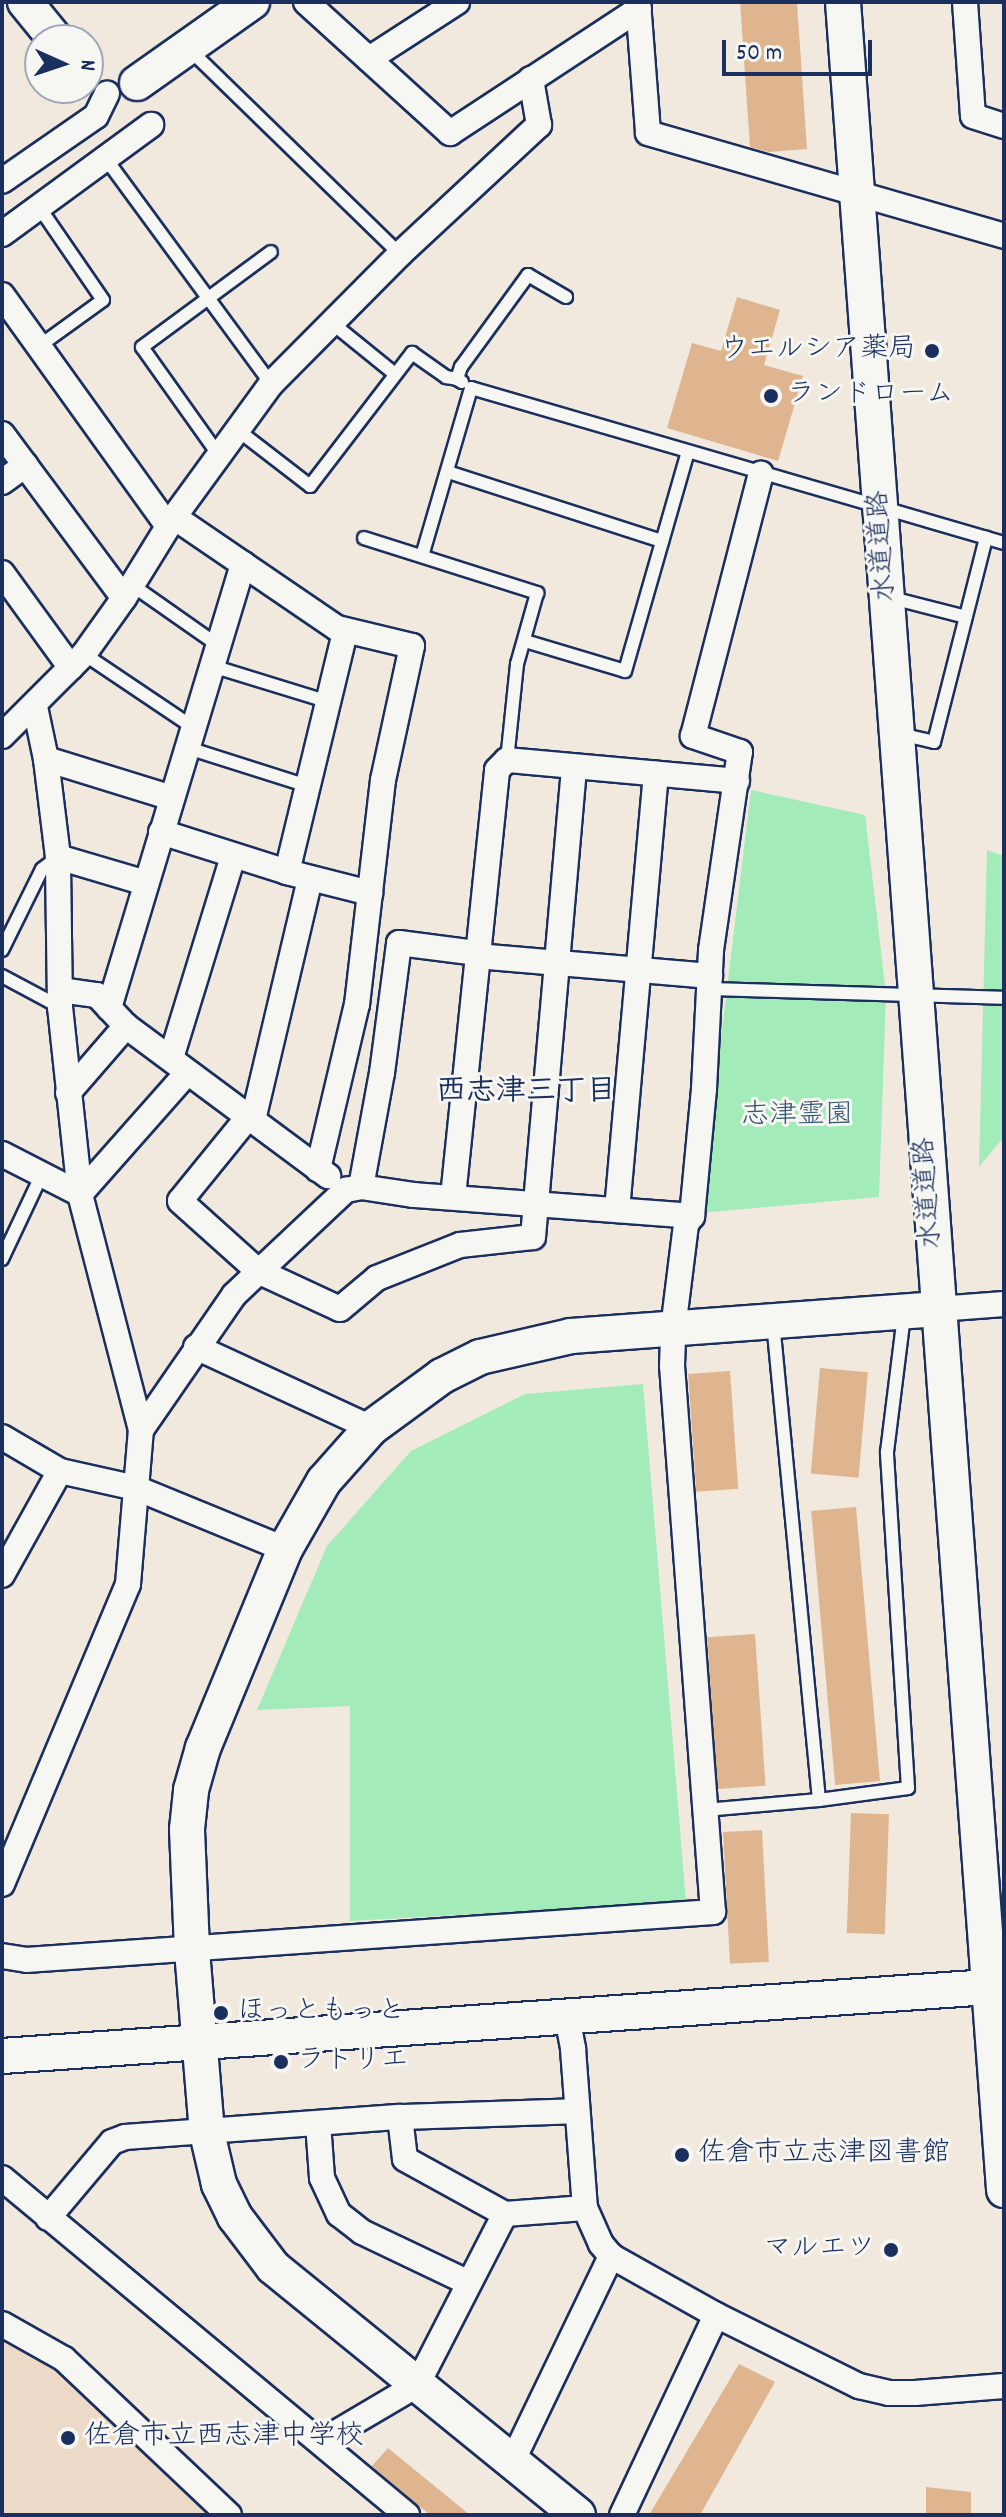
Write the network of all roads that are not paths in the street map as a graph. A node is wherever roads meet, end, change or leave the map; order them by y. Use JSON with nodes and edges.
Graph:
{"nodes":[{"id":1,"x":25,"y":2,"type":"edge"},
{"id":2,"x":252,"y":2,"type":"edge"},
{"id":3,"x":306,"y":2,"type":"edge"},
{"id":4,"x":457,"y":2,"type":"edge"},
{"id":5,"x":843,"y":2,"type":"edge"},
{"id":6,"x":965,"y":2,"type":"edge"},
{"id":7,"x":639,"y":5,"type":"edge"},
{"id":8,"x":43,"y":24,"type":"edge"},
{"id":9,"x":186,"y":47,"type":"junction"},
{"id":10,"x":369,"y":59,"type":"junction"},
{"id":11,"x":531,"y":79,"type":"junction"},
{"id":12,"x":111,"y":85,"type":"edge"},
{"id":13,"x":151,"y":125,"type":"dead end"},
{"id":14,"x":1004,"y":126,"type":"edge"},
{"id":15,"x":106,"y":159,"type":"junction"},
{"id":16,"x":2,"y":181,"type":"edge"},
{"id":17,"x":857,"y":196,"type":"junction"},
{"id":18,"x":39,"y":207,"type":"junction"},
{"id":19,"x":2,"y":234,"type":"edge"},
{"id":20,"x":1004,"y":236,"type":"edge"},
{"id":21,"x":271,"y":252,"type":"dead end"},
{"id":22,"x":400,"y":254,"type":"junction"},
{"id":23,"x":2,"y":295,"type":"edge"},
{"id":24,"x":566,"y":297,"type":"dead end"},
{"id":25,"x":208,"y":299,"type":"junction"},
{"id":26,"x":332,"y":323,"type":"junction"},
{"id":27,"x":38,"y":347,"type":"junction"},
{"id":28,"x":395,"y":374,"type":"junction"},
{"id":29,"x":457,"y":379,"type":"junction"},
{"id":30,"x":271,"y":384,"type":"junction"},
{"id":31,"x":471,"y":388,"type":"junction"},
{"id":32,"x":235,"y":428,"type":"junction"},
{"id":33,"x":2,"y":434,"type":"edge"},
{"id":34,"x":688,"y":452,"type":"junction"},
{"id":35,"x":218,"y":454,"type":"junction"},
{"id":36,"x":25,"y":465,"type":"junction"},
{"id":37,"x":448,"y":472,"type":"junction"},
{"id":38,"x":761,"y":474,"type":"junction"},
{"id":39,"x":2,"y":482,"type":"edge"},
{"id":40,"x":881,"y":507,"type":"junction"},
{"id":41,"x":171,"y":521,"type":"junction"},
{"id":42,"x":364,"y":538,"type":"dead end"},
{"id":43,"x":986,"y":538,"type":"junction"},
{"id":44,"x":662,"y":541,"type":"junction"},
{"id":45,"x":1004,"y":543,"type":"edge"},
{"id":46,"x":422,"y":556,"type":"junction"},
{"id":47,"x":243,"y":564,"type":"junction"},
{"id":48,"x":2,"y":573,"type":"edge"},
{"id":49,"x":128,"y":592,"type":"junction"},
{"id":50,"x":888,"y":597,"type":"junction"},
{"id":51,"x":966,"y":617,"type":"junction"},
{"id":52,"x":345,"y":632,"type":"junction"},
{"id":53,"x":525,"y":641,"type":"junction"},
{"id":54,"x":215,"y":656,"type":"junction"},
{"id":55,"x":78,"y":661,"type":"junction"},
{"id":56,"x":329,"y":702,"type":"junction"},
{"id":57,"x":35,"y":707,"type":"junction"},
{"id":58,"x":5,"y":726,"type":"edge"},
{"id":59,"x":897,"y":733,"type":"junction"},
{"id":60,"x":191,"y":738,"type":"junction"},
{"id":61,"x":46,"y":759,"type":"junction"},
{"id":62,"x":507,"y":760,"type":"junction"},
{"id":63,"x":574,"y":768,"type":"junction"},
{"id":64,"x":656,"y":774,"type":"junction"},
{"id":65,"x":737,"y":781,"type":"junction"},
{"id":66,"x":308,"y":786,"type":"junction"},
{"id":67,"x":172,"y":798,"type":"junction"},
{"id":68,"x":161,"y":832,"type":"junction"},
{"id":69,"x":233,"y":856,"type":"junction"},
{"id":70,"x":58,"y":857,"type":"junction"},
{"id":71,"x":298,"y":876,"type":"junction"},
{"id":72,"x":146,"y":883,"type":"junction"},
{"id":73,"x":370,"y":893,"type":"junction"},
{"id":74,"x":2,"y":950,"type":"edge"},
{"id":75,"x":477,"y":954,"type":"junction"},
{"id":76,"x":557,"y":963,"type":"junction"},
{"id":77,"x":639,"y":970,"type":"junction"},
{"id":78,"x":2,"y":976,"type":"edge"},
{"id":79,"x":709,"y":983,"type":"junction"},
{"id":80,"x":916,"y":996,"type":"junction"},
{"id":81,"x":60,"y":998,"type":"junction"},
{"id":82,"x":1004,"y":998,"type":"edge"},
{"id":83,"x":109,"y":1008,"type":"junction"},
{"id":84,"x":126,"y":1026,"type":"junction"},
{"id":85,"x":179,"y":1065,"type":"junction"},
{"id":86,"x":68,"y":1093,"type":"junction"},
{"id":87,"x":251,"y":1118,"type":"junction"},
{"id":88,"x":2,"y":1154,"type":"edge"},
{"id":89,"x":318,"y":1169,"type":"junction"},
{"id":90,"x":42,"y":1174,"type":"junction"},
{"id":91,"x":354,"y":1188,"type":"junction"},
{"id":92,"x":80,"y":1194,"type":"junction"},
{"id":93,"x":453,"y":1197,"type":"junction"},
{"id":94,"x":536,"y":1203,"type":"junction"},
{"id":95,"x":617,"y":1210,"type":"junction"},
{"id":96,"x":692,"y":1216,"type":"junction"},
{"id":97,"x":2,"y":1259,"type":"edge"},
{"id":98,"x":258,"y":1271,"type":"junction"},
{"id":99,"x":1004,"y":1304,"type":"edge"},
{"id":100,"x":938,"y":1309,"type":"junction"},
{"id":101,"x":904,"y":1312,"type":"junction"},
{"id":102,"x":773,"y":1321,"type":"junction"},
{"id":103,"x":673,"y":1329,"type":"junction"},
{"id":104,"x":196,"y":1347,"type":"junction"},
{"id":105,"x":371,"y":1428,"type":"junction"},
{"id":106,"x":141,"y":1430,"type":"junction"},
{"id":107,"x":2,"y":1437,"type":"edge"},
{"id":108,"x":60,"y":1471,"type":"junction"},
{"id":109,"x":136,"y":1488,"type":"junction"},
{"id":110,"x":285,"y":1549,"type":"junction"},
{"id":111,"x":2,"y":1575,"type":"edge"},
{"id":112,"x":819,"y":1800,"type":"junction"},
{"id":113,"x":705,"y":1810,"type":"junction"},
{"id":114,"x":2,"y":1884,"type":"edge"},
{"id":115,"x":192,"y":1949,"type":"junction"},
{"id":116,"x":2,"y":1956,"type":"edge"},
{"id":117,"x":997,"y":1987,"type":"edge"},
{"id":118,"x":567,"y":2017,"type":"junction"},
{"id":119,"x":199,"y":2042,"type":"junction"},
{"id":120,"x":2,"y":2056,"type":"edge"},
{"id":121,"x":577,"y":2111,"type":"junction"},
{"id":122,"x":400,"y":2117,"type":"junction"},
{"id":123,"x":318,"y":2123,"type":"junction"},
{"id":124,"x":207,"y":2133,"type":"junction"},
{"id":125,"x":2,"y":2178,"type":"edge"},
{"id":126,"x":1004,"y":2190,"type":"edge"},
{"id":127,"x":585,"y":2208,"type":"junction"},
{"id":128,"x":505,"y":2214,"type":"junction"},
{"id":129,"x":48,"y":2218,"type":"junction"},
{"id":130,"x":611,"y":2256,"type":"junction"},
{"id":131,"x":467,"y":2282,"type":"junction"},
{"id":132,"x":716,"y":2315,"type":"junction"},
{"id":133,"x":2,"y":2324,"type":"edge"},
{"id":134,"x":417,"y":2385,"type":"junction"},
{"id":135,"x":1004,"y":2386,"type":"edge"},
{"id":136,"x":322,"y":2441,"type":"junction"},
{"id":137,"x":512,"y":2462,"type":"junction"},
{"id":138,"x":229,"y":2515,"type":"edge"},
{"id":139,"x":407,"y":2515,"type":"edge"},
{"id":140,"x":578,"y":2515,"type":"edge"},
{"id":141,"x":622,"y":2515,"type":"edge"}],
"edges":[{"from":1,"to":8,"type":"street"},
{"from":2,"to":9,"type":"street"},
{"from":3,"to":10,"type":"street"},
{"from":4,"to":10,"type":"street"},
{"from":5,"to":17,"type":"street","name":"水道道路"},
{"from":6,"to":14,"type":"street"},
{"from":7,"to":11,"type":"street"},
{"from":7,"to":17,"type":"street"},
{"from":9,"to":12,"type":"street"},
{"from":9,"to":22,"type":"lane"},
{"from":10,"to":11,"type":"street"},
{"from":11,"to":22,"type":"street"},
{"from":12,"to":16,"type":"street"},
{"from":13,"to":15,"type":"street"},
{"from":15,"to":18,"type":"street"},
{"from":15,"to":25,"type":"lane"},
{"from":17,"to":20,"type":"street"},
{"from":17,"to":40,"type":"street","name":"水道道路"},
{"from":18,"to":19,"type":"street"},
{"from":18,"to":27,"type":"lane"},
{"from":21,"to":25,"type":"lane"},
{"from":22,"to":26,"type":"street"},
{"from":23,"to":27,"type":"street"},
{"from":24,"to":29,"type":"lane"},
{"from":25,"to":30,"type":"lane"},
{"from":25,"to":35,"type":"lane"},
{"from":26,"to":28,"type":"lane"},
{"from":26,"to":30,"type":"street"},
{"from":27,"to":41,"type":"street"},
{"from":28,"to":29,"type":"lane"},
{"from":28,"to":32,"type":"lane"},
{"from":29,"to":31,"type":"lane"},
{"from":30,"to":32,"type":"street"},
{"from":31,"to":34,"type":"lane"},
{"from":31,"to":37,"type":"lane"},
{"from":32,"to":35,"type":"street"},
{"from":33,"to":36,"type":"street"},
{"from":34,"to":38,"type":"lane"},
{"from":34,"to":44,"type":"lane"},
{"from":35,"to":41,"type":"street"},
{"from":36,"to":39,"type":"street"},
{"from":36,"to":49,"type":"street"},
{"from":37,"to":44,"type":"lane"},
{"from":37,"to":46,"type":"lane"},
{"from":38,"to":40,"type":"lane"},
{"from":38,"to":65,"type":"street"},
{"from":40,"to":43,"type":"lane"},
{"from":40,"to":50,"type":"street","name":"水道道路"},
{"from":41,"to":47,"type":"street"},
{"from":41,"to":49,"type":"street"},
{"from":42,"to":46,"type":"lane"},
{"from":43,"to":45,"type":"lane"},
{"from":43,"to":51,"type":"lane"},
{"from":44,"to":53,"type":"lane"},
{"from":46,"to":53,"type":"lane"},
{"from":47,"to":52,"type":"street"},
{"from":47,"to":54,"type":"street"},
{"from":48,"to":55,"type":"street"},
{"from":49,"to":54,"type":"lane"},
{"from":49,"to":55,"type":"street"},
{"from":50,"to":51,"type":"lane"},
{"from":50,"to":59,"type":"street","name":"水道道路"},
{"from":51,"to":59,"type":"lane"},
{"from":52,"to":56,"type":"street"},
{"from":52,"to":73,"type":"street"},
{"from":53,"to":62,"type":"lane"},
{"from":54,"to":56,"type":"lane"},
{"from":54,"to":60,"type":"street"},
{"from":55,"to":57,"type":"street"},
{"from":55,"to":60,"type":"lane"},
{"from":56,"to":66,"type":"street"},
{"from":57,"to":58,"type":"street"},
{"from":57,"to":61,"type":"street"},
{"from":59,"to":80,"type":"street","name":"水道道路"},
{"from":60,"to":66,"type":"lane"},
{"from":60,"to":67,"type":"street"},
{"from":61,"to":67,"type":"street"},
{"from":61,"to":70,"type":"street"},
{"from":62,"to":63,"type":"street"},
{"from":62,"to":75,"type":"street"},
{"from":63,"to":64,"type":"street"},
{"from":63,"to":76,"type":"street"},
{"from":64,"to":65,"type":"street"},
{"from":64,"to":77,"type":"street"},
{"from":65,"to":79,"type":"street"},
{"from":66,"to":71,"type":"street"},
{"from":67,"to":68,"type":"street"},
{"from":68,"to":69,"type":"street"},
{"from":68,"to":72,"type":"street"},
{"from":69,"to":71,"type":"street"},
{"from":69,"to":85,"type":"street"},
{"from":70,"to":72,"type":"street"},
{"from":70,"to":74,"type":"lane"},
{"from":70,"to":81,"type":"street"},
{"from":71,"to":73,"type":"street"},
{"from":71,"to":87,"type":"street"},
{"from":72,"to":83,"type":"street"},
{"from":73,"to":89,"type":"street"},
{"from":75,"to":76,"type":"street"},
{"from":75,"to":91,"type":"street"},
{"from":75,"to":93,"type":"street"},
{"from":76,"to":77,"type":"street"},
{"from":76,"to":94,"type":"street"},
{"from":77,"to":79,"type":"street"},
{"from":77,"to":95,"type":"street"},
{"from":78,"to":81,"type":"lane"},
{"from":79,"to":80,"type":"lane"},
{"from":79,"to":96,"type":"street"},
{"from":80,"to":82,"type":"lane"},
{"from":80,"to":100,"type":"street","name":"水道道路"},
{"from":81,"to":83,"type":"street"},
{"from":81,"to":86,"type":"street"},
{"from":83,"to":84,"type":"street"},
{"from":84,"to":85,"type":"street"},
{"from":84,"to":86,"type":"street"},
{"from":85,"to":87,"type":"street"},
{"from":85,"to":92,"type":"street"},
{"from":86,"to":92,"type":"street"},
{"from":87,"to":89,"type":"street"},
{"from":87,"to":98,"type":"street"},
{"from":88,"to":90,"type":"street"},
{"from":89,"to":91,"type":"street"},
{"from":90,"to":92,"type":"street"},
{"from":90,"to":97,"type":"lane"},
{"from":91,"to":93,"type":"street"},
{"from":91,"to":98,"type":"street"},
{"from":92,"to":106,"type":"street"},
{"from":93,"to":94,"type":"street"},
{"from":94,"to":95,"type":"street"},
{"from":94,"to":98,"type":"street"},
{"from":95,"to":96,"type":"street"},
{"from":96,"to":103,"type":"street"},
{"from":98,"to":104,"type":"street"},
{"from":99,"to":100,"type":"street"},
{"from":100,"to":101,"type":"street"},
{"from":100,"to":117,"type":"street","name":"水道道路"},
{"from":101,"to":102,"type":"street"},
{"from":101,"to":112,"type":"lane"},
{"from":102,"to":103,"type":"street"},
{"from":102,"to":112,"type":"lane"},
{"from":103,"to":105,"type":"street"},
{"from":103,"to":113,"type":"street"},
{"from":104,"to":105,"type":"street"},
{"from":104,"to":106,"type":"street"},
{"from":105,"to":110,"type":"street"},
{"from":106,"to":109,"type":"street"},
{"from":107,"to":108,"type":"street"},
{"from":108,"to":109,"type":"street"},
{"from":108,"to":111,"type":"street"},
{"from":109,"to":110,"type":"street"},
{"from":109,"to":114,"type":"street"},
{"from":110,"to":115,"type":"street"},
{"from":112,"to":113,"type":"lane"},
{"from":113,"to":115,"type":"street"},
{"from":115,"to":116,"type":"street"},
{"from":115,"to":119,"type":"street"},
{"from":117,"to":118,"type":"street"},
{"from":117,"to":126,"type":"street","name":"水道道路"},
{"from":118,"to":119,"type":"street"},
{"from":118,"to":121,"type":"street"},
{"from":119,"to":120,"type":"street"},
{"from":119,"to":124,"type":"street"},
{"from":121,"to":122,"type":"street"},
{"from":121,"to":127,"type":"street"},
{"from":122,"to":123,"type":"street"},
{"from":122,"to":128,"type":"street"},
{"from":123,"to":124,"type":"street"},
{"from":123,"to":131,"type":"street"},
{"from":124,"to":129,"type":"street"},
{"from":124,"to":134,"type":"street"},
{"from":125,"to":129,"type":"street"},
{"from":127,"to":128,"type":"street"},
{"from":127,"to":130,"type":"street"},
{"from":128,"to":131,"type":"street"},
{"from":129,"to":136,"type":"street"},
{"from":130,"to":132,"type":"street"},
{"from":130,"to":137,"type":"street"},
{"from":131,"to":134,"type":"street"},
{"from":132,"to":135,"type":"street"},
{"from":132,"to":141,"type":"street"},
{"from":133,"to":138,"type":"street"},
{"from":134,"to":136,"type":"street"},
{"from":134,"to":137,"type":"street"},
{"from":136,"to":139,"type":"street"},
{"from":137,"to":140,"type":"street"}]}
